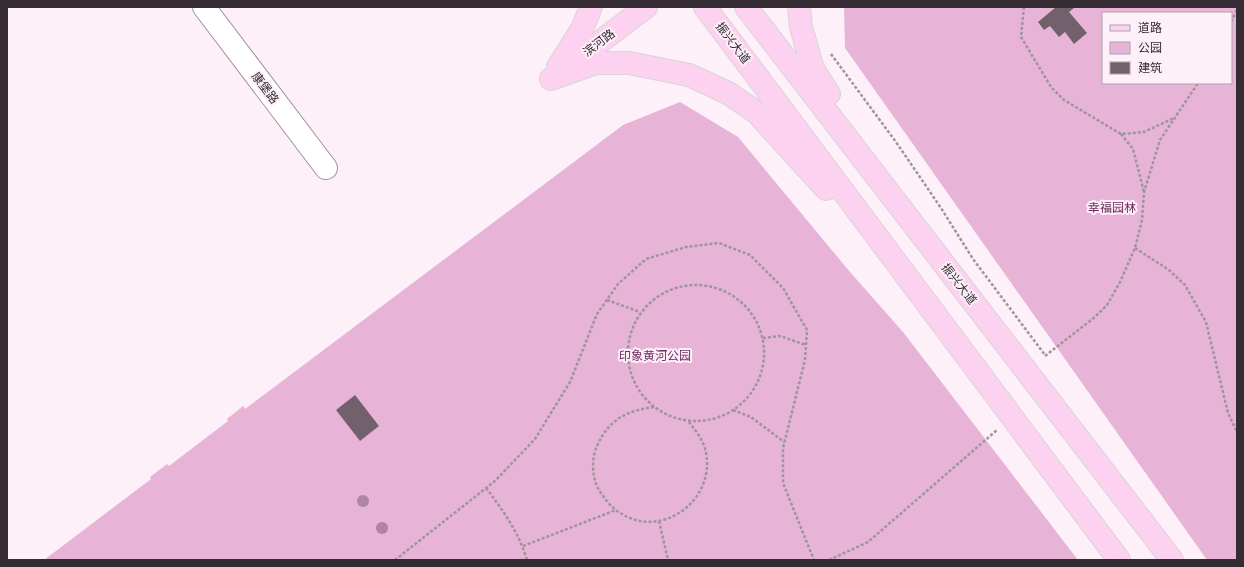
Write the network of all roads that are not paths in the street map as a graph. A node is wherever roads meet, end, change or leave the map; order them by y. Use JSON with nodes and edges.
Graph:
{"nodes":[{"id":1,"x":204,"y":7,"type":"edge"},
{"id":2,"x":591,"y":7,"type":"edge"},
{"id":3,"x":646,"y":7,"type":"edge"},
{"id":4,"x":705,"y":7,"type":"edge"},
{"id":5,"x":746,"y":7,"type":"edge"},
{"id":6,"x":799,"y":7,"type":"edge"},
{"id":7,"x":551,"y":79,"type":"junction"},
{"id":8,"x":326,"y":168,"type":"dead end"},
{"id":9,"x":920,"y":234,"type":"junction"},
{"id":10,"x":912,"y":283,"type":"junction"},
{"id":11,"x":1119,"y":560,"type":"edge"},
{"id":12,"x":1172,"y":560,"type":"edge"}],
"edges":[{"from":1,"to":8,"type":"street","name":"康堡路"},
{"from":2,"to":7,"type":"main road"},
{"from":3,"to":7,"type":"main road","name":"滨河路"},
{"from":4,"to":10,"type":"main road","name":"振兴大道"},
{"from":5,"to":9,"type":"main road","name":"振兴大道"},
{"from":6,"to":9,"type":"main road"},
{"from":7,"to":10,"type":"main road"},
{"from":9,"to":12,"type":"main road","name":"振兴大道"},
{"from":10,"to":11,"type":"main road","name":"振兴大道"}]}
